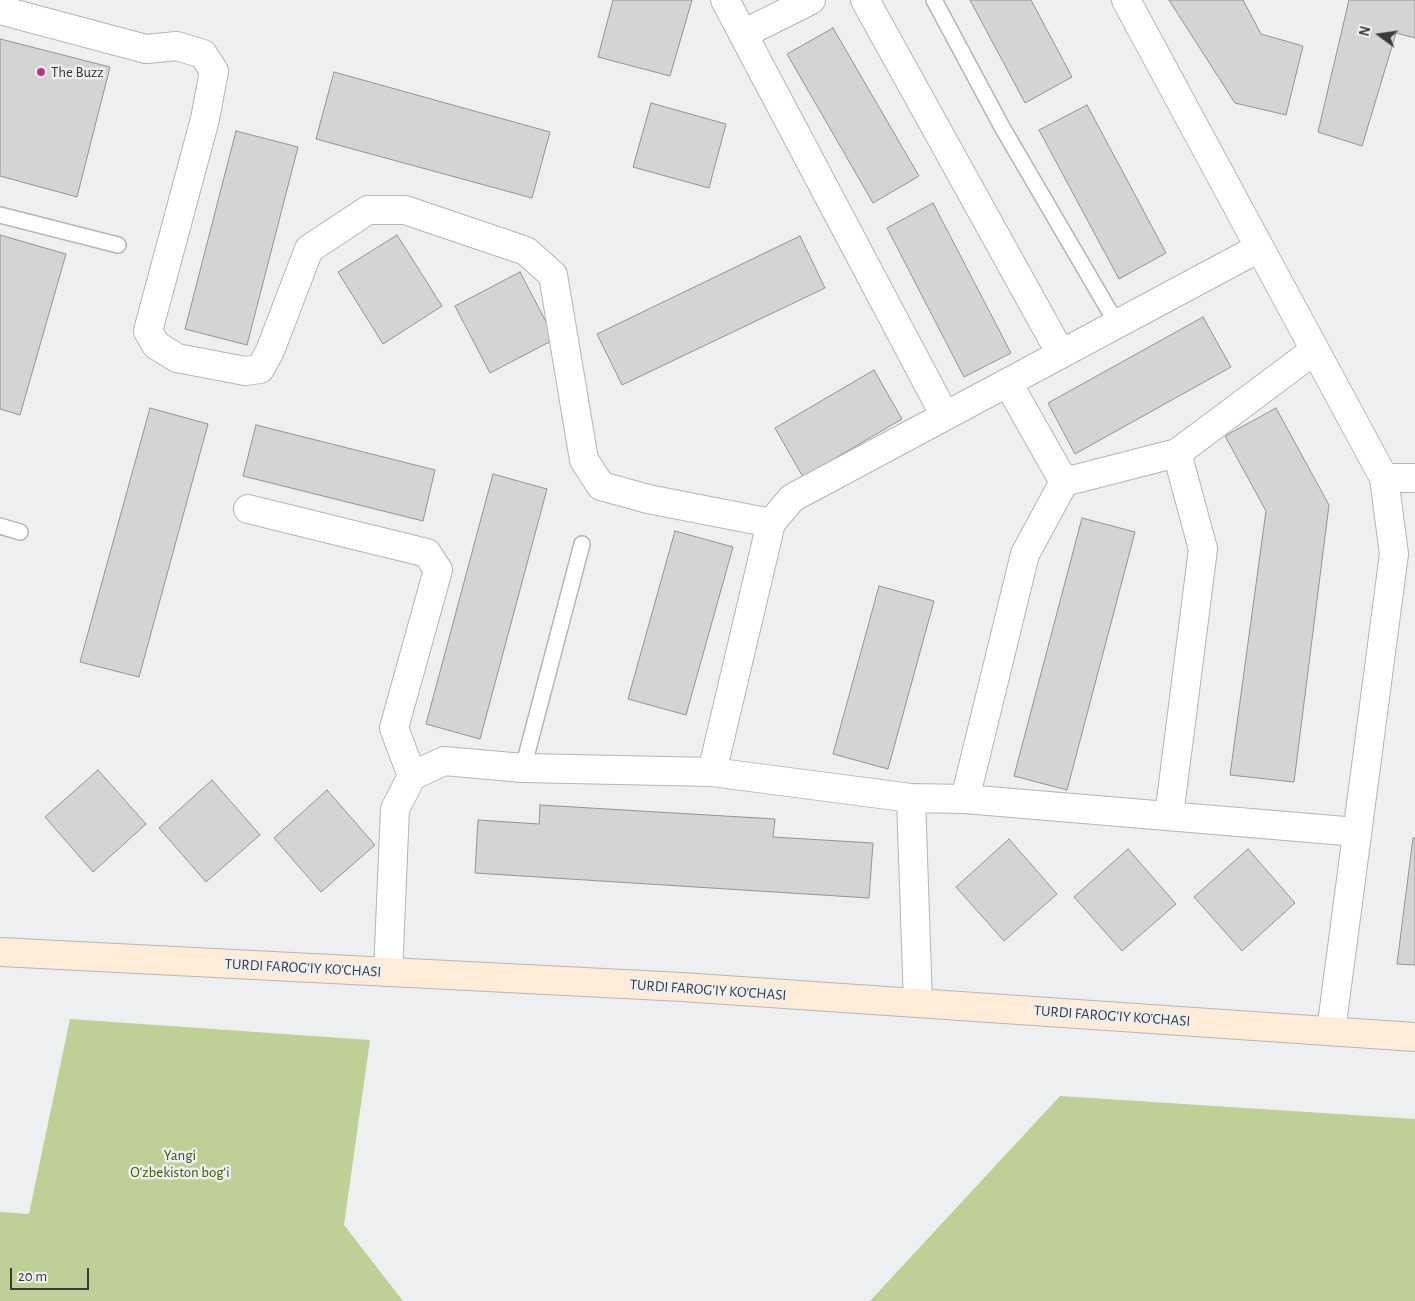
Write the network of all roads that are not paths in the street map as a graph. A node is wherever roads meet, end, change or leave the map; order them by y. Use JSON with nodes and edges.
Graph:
{"nodes":[{"id":1,"x":725,"y":0,"type":"edge"},
{"id":2,"x":812,"y":0,"type":"edge"},
{"id":3,"x":865,"y":0,"type":"edge"},
{"id":4,"x":934,"y":0,"type":"edge"},
{"id":5,"x":1126,"y":0,"type":"edge"},
{"id":6,"x":0,"y":10,"type":"edge"},
{"id":7,"x":743,"y":34,"type":"junction"},
{"id":8,"x":0,"y":215,"type":"edge"},
{"id":9,"x":118,"y":245,"type":"dead end"},
{"id":10,"x":1259,"y":248,"type":"junction"},
{"id":11,"x":1117,"y":324,"type":"junction"},
{"id":12,"x":1315,"y":350,"type":"junction"},
{"id":13,"x":1061,"y":354,"type":"junction"},
{"id":14,"x":1008,"y":383,"type":"junction"},
{"id":15,"x":945,"y":416,"type":"junction"},
{"id":16,"x":1177,"y":453,"type":"junction"},
{"id":17,"x":1384,"y":478,"type":"junction"},
{"id":18,"x":1415,"y":478,"type":"edge"},
{"id":19,"x":1064,"y":482,"type":"junction"},
{"id":20,"x":248,"y":509,"type":"dead end"},
{"id":21,"x":771,"y":523,"type":"junction"},
{"id":22,"x":0,"y":526,"type":"edge"},
{"id":23,"x":20,"y":532,"type":"dead end"},
{"id":24,"x":582,"y":544,"type":"dead end"},
{"id":25,"x":523,"y":768,"type":"junction"},
{"id":26,"x":712,"y":772,"type":"junction"},
{"id":27,"x":412,"y":776,"type":"junction"},
{"id":28,"x":911,"y":798,"type":"junction"},
{"id":29,"x":965,"y":799,"type":"junction"},
{"id":30,"x":1169,"y":816,"type":"junction"},
{"id":31,"x":1357,"y":832,"type":"junction"},
{"id":32,"x":0,"y":952,"type":"edge"},
{"id":33,"x":388,"y":972,"type":"junction"},
{"id":34,"x":918,"y":1003,"type":"junction"},
{"id":35,"x":1331,"y":1031,"type":"junction"},
{"id":36,"x":1415,"y":1038,"type":"edge"}],
"edges":[{"from":1,"to":7,"type":"street"},
{"from":2,"to":7,"type":"street"},
{"from":3,"to":13,"type":"street"},
{"from":4,"to":11,"type":"lane"},
{"from":5,"to":10,"type":"street"},
{"from":6,"to":21,"type":"street"},
{"from":7,"to":15,"type":"street"},
{"from":8,"to":9,"type":"lane"},
{"from":10,"to":11,"type":"street"},
{"from":10,"to":12,"type":"street"},
{"from":11,"to":13,"type":"street"},
{"from":12,"to":16,"type":"street"},
{"from":12,"to":17,"type":"street"},
{"from":13,"to":14,"type":"street"},
{"from":14,"to":15,"type":"street"},
{"from":14,"to":19,"type":"street"},
{"from":15,"to":21,"type":"street"},
{"from":16,"to":19,"type":"street"},
{"from":16,"to":30,"type":"street"},
{"from":17,"to":18,"type":"street"},
{"from":17,"to":31,"type":"street"},
{"from":19,"to":29,"type":"street"},
{"from":20,"to":27,"type":"street"},
{"from":21,"to":26,"type":"street"},
{"from":22,"to":23,"type":"lane"},
{"from":24,"to":25,"type":"lane"},
{"from":25,"to":26,"type":"street"},
{"from":25,"to":27,"type":"street"},
{"from":26,"to":28,"type":"street"},
{"from":27,"to":33,"type":"street"},
{"from":28,"to":29,"type":"street"},
{"from":28,"to":34,"type":"street"},
{"from":29,"to":30,"type":"street"},
{"from":30,"to":31,"type":"street"},
{"from":31,"to":35,"type":"street"},
{"from":32,"to":33,"type":"main road","name":"TURDI FAROG'IY KO'CHASI"},
{"from":33,"to":34,"type":"main road","name":"TURDI FAROG'IY KO'CHASI"},
{"from":34,"to":35,"type":"main road","name":"TURDI FAROG'IY KO'CHASI"},
{"from":35,"to":36,"type":"main road","name":"TURDI FAROG'IY KO'CHASI"}]}
